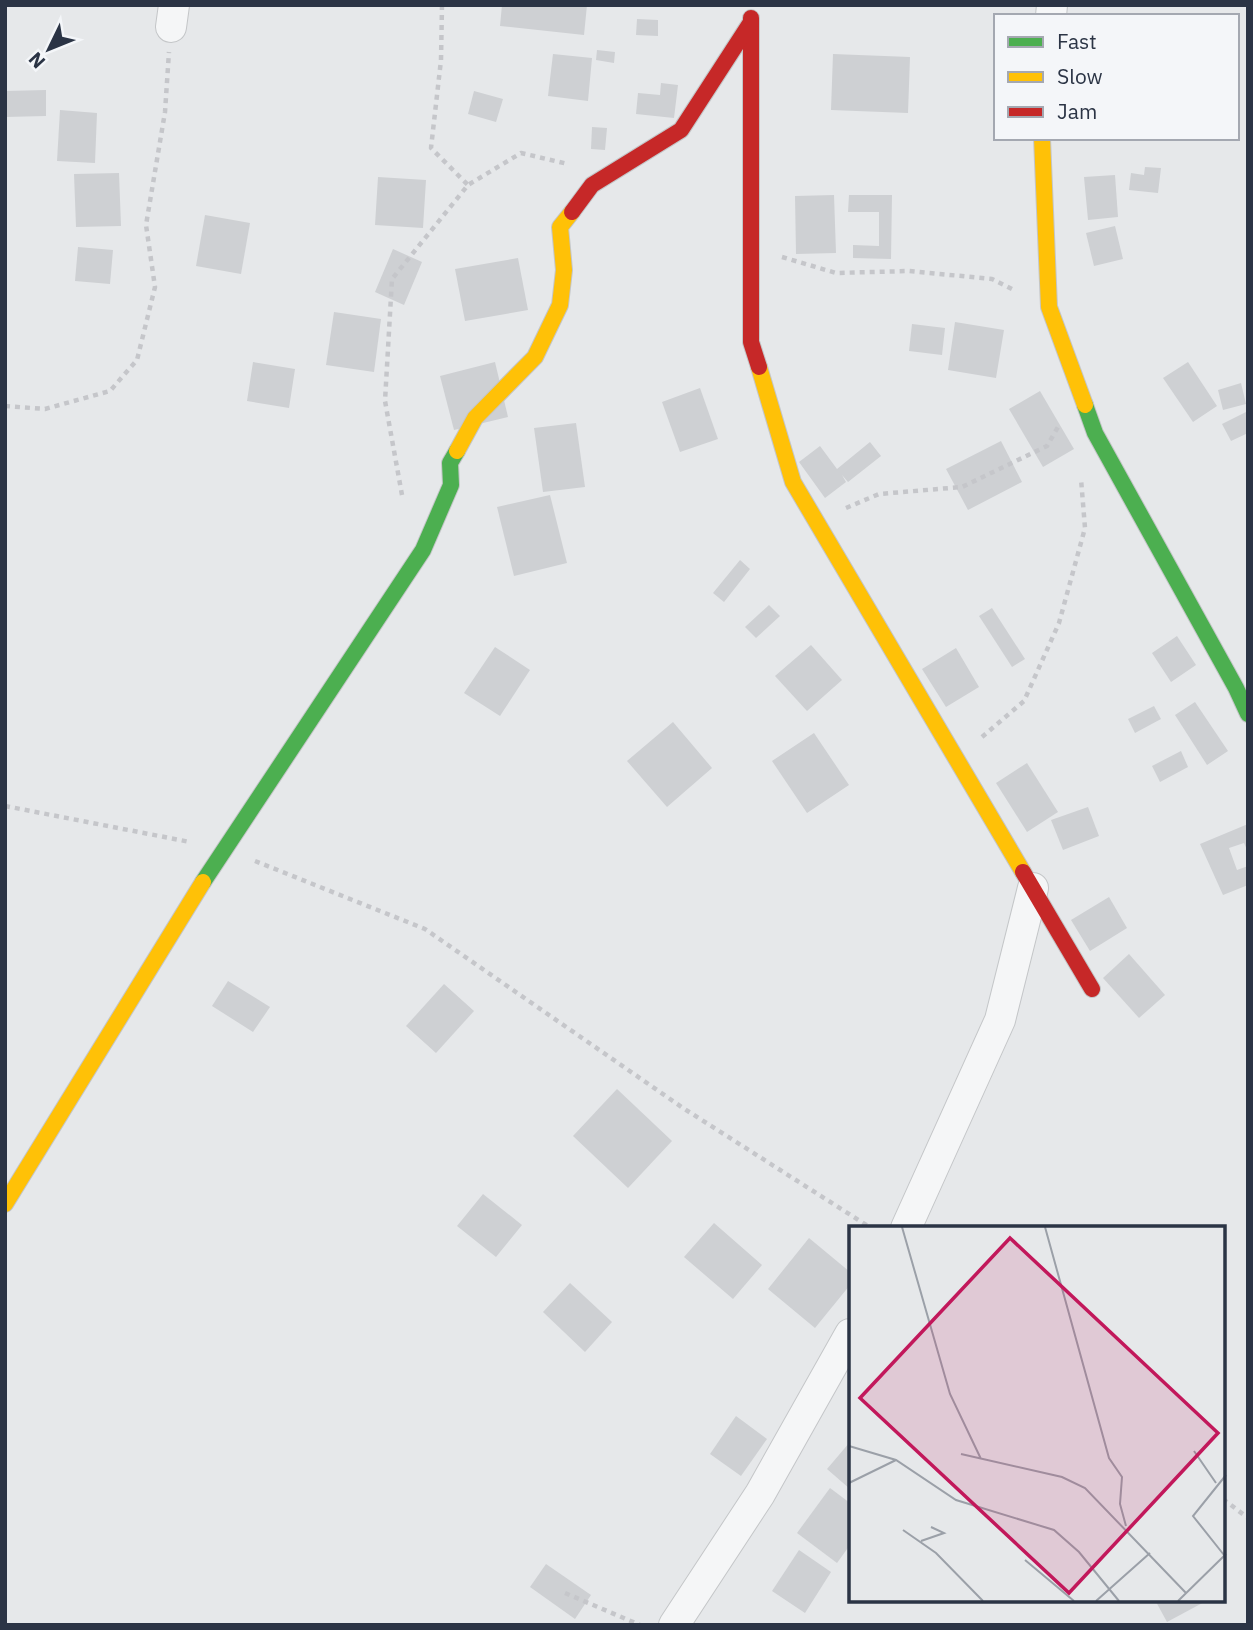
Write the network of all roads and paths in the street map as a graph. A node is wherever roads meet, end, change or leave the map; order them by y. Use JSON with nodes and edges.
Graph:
{"nodes":[{"id":1,"x":442,"y":5,"type":"edge"},
{"id":2,"x":751,"y":14,"type":"edge"},
{"id":3,"x":172,"y":16,"type":"edge"},
{"id":4,"x":1042,"y":140,"type":"edge"},
{"id":5,"x":569,"y":164,"type":"dead end"},
{"id":6,"x":468,"y":185,"type":"junction"},
{"id":7,"x":751,"y":246,"type":"junction"},
{"id":8,"x":1049,"y":307,"type":"junction"},
{"id":9,"x":5,"y":406,"type":"edge"},
{"id":10,"x":1059,"y":425,"type":"dead end"},
{"id":11,"x":1080,"y":474,"type":"dead end"},
{"id":12,"x":402,"y":495,"type":"dead end"},
{"id":13,"x":816,"y":521,"type":"junction"},
{"id":14,"x":1248,"y":714,"type":"edge"},
{"id":15,"x":957,"y":759,"type":"junction"},
{"id":16,"x":5,"y":806,"type":"edge"},
{"id":17,"x":225,"y":849,"type":"junction"},
{"id":18,"x":1033,"y":888,"type":"junction"},
{"id":19,"x":1093,"y":989,"type":"dead end"},
{"id":20,"x":5,"y":1204,"type":"edge"},
{"id":21,"x":869,"y":1226,"type":"edge"},
{"id":22,"x":906,"y":1226,"type":"edge"},
{"id":23,"x":849,"y":1336,"type":"edge"},
{"id":24,"x":1225,"y":1501,"type":"edge"},
{"id":25,"x":1248,"y":1518,"type":"edge"},
{"id":26,"x":565,"y":1593,"type":"dead end"},
{"id":27,"x":640,"y":1625,"type":"edge"},
{"id":28,"x":674,"y":1625,"type":"edge"}],
"edges":[{"from":1,"to":6,"type":"path"},
{"from":2,"to":7,"type":"street"},
{"from":2,"to":17,"type":"street"},
{"from":3,"to":9,"type":"path"},
{"from":4,"to":8,"type":"street"},
{"from":5,"to":6,"type":"path"},
{"from":6,"to":12,"type":"path"},
{"from":7,"to":8,"type":"path"},
{"from":7,"to":13,"type":"street"},
{"from":8,"to":14,"type":"street"},
{"from":10,"to":13,"type":"path"},
{"from":11,"to":15,"type":"path"},
{"from":13,"to":15,"type":"street"},
{"from":15,"to":18,"type":"street"},
{"from":16,"to":17,"type":"path"},
{"from":17,"to":20,"type":"street"},
{"from":17,"to":21,"type":"path"},
{"from":18,"to":19,"type":"street"},
{"from":18,"to":22,"type":"street"},
{"from":23,"to":28,"type":"street"},
{"from":24,"to":25,"type":"path"},
{"from":26,"to":27,"type":"path"}]}
